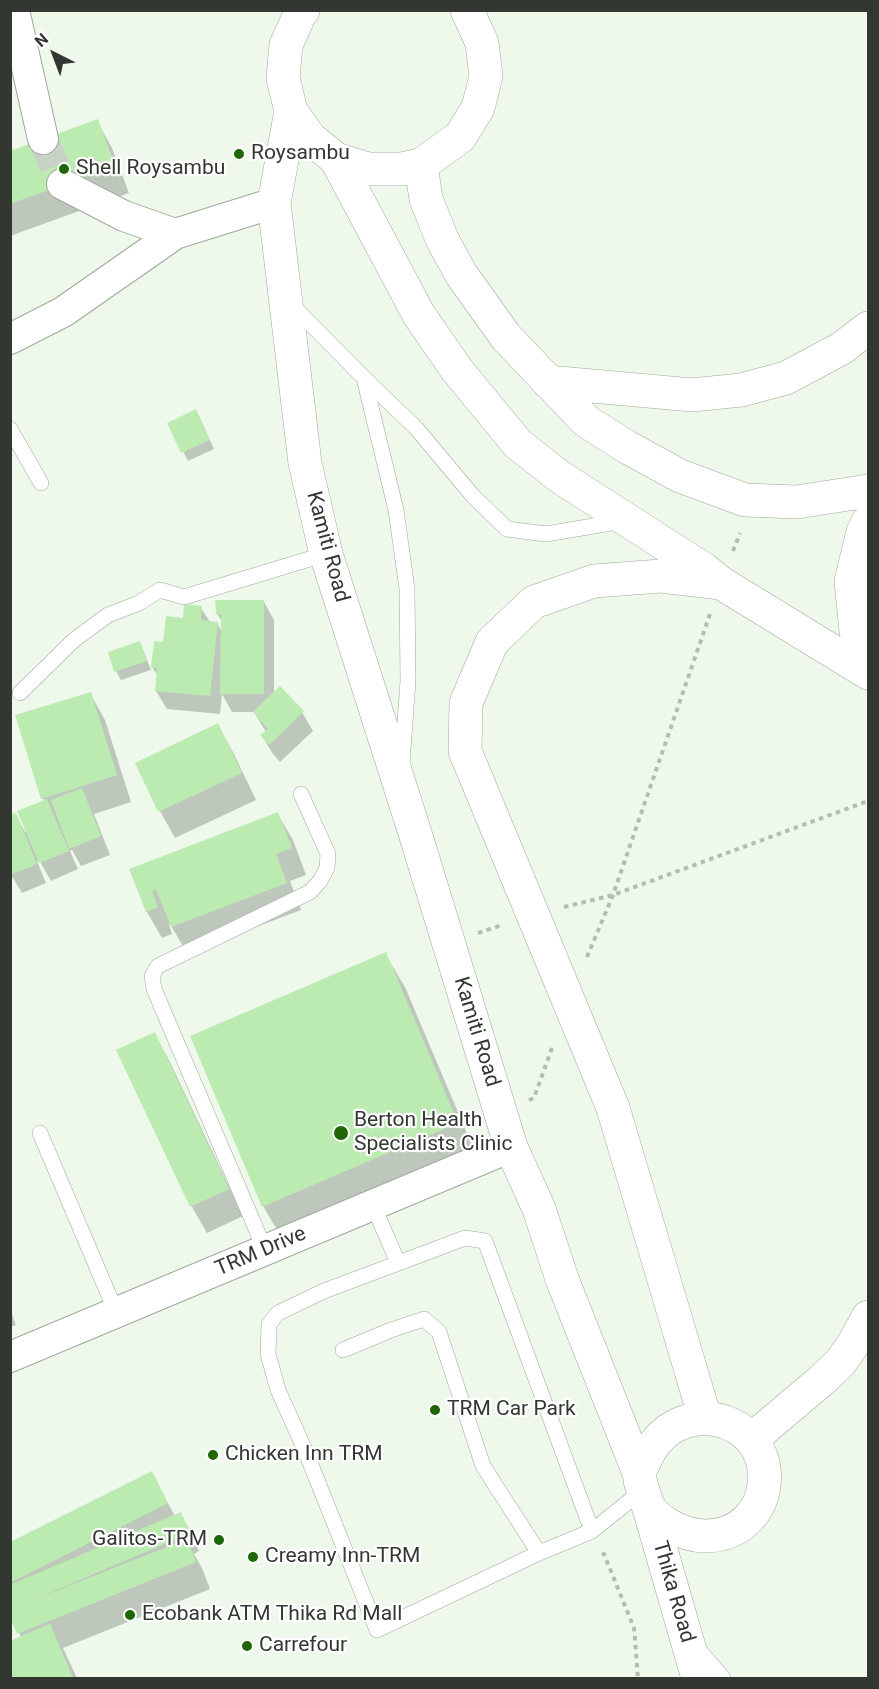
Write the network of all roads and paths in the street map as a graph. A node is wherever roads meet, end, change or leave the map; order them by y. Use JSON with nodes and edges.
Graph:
{"nodes":[{"id":1,"x":14,"y":10,"type":"edge"},
{"id":2,"x":303,"y":10,"type":"edge"},
{"id":3,"x":466,"y":10,"type":"edge"},
{"id":4,"x":291,"y":111,"type":"junction"},
{"id":5,"x":42,"y":140,"type":"tunnel mouth"},
{"id":6,"x":336,"y":159,"type":"junction"},
{"id":7,"x":421,"y":165,"type":"junction"},
{"id":8,"x":62,"y":184,"type":"tunnel mouth"},
{"id":9,"x":274,"y":203,"type":"junction"},
{"id":10,"x":175,"y":234,"type":"junction"},
{"id":11,"x":284,"y":297,"type":"junction"},
{"id":12,"x":868,"y":328,"type":"edge"},
{"id":13,"x":10,"y":339,"type":"edge"},
{"id":14,"x":364,"y":378,"type":"junction"},
{"id":15,"x":548,"y":382,"type":"junction"},
{"id":16,"x":10,"y":429,"type":"edge"},
{"id":17,"x":41,"y":483,"type":"dead end"},
{"id":18,"x":868,"y":491,"type":"edge"},
{"id":19,"x":752,"y":500,"type":"junction"},
{"id":20,"x":626,"y":520,"type":"junction"},
{"id":21,"x":868,"y":522,"type":"edge"},
{"id":22,"x":326,"y":554,"type":"junction"},
{"id":23,"x":721,"y":582,"type":"junction"},
{"id":24,"x":868,"y":661,"type":"edge"},
{"id":25,"x":868,"y":673,"type":"edge"},
{"id":26,"x":20,"y":693,"type":"dead end"},
{"id":27,"x":400,"y":790,"type":"junction"},
{"id":28,"x":301,"y":794,"type":"dead end"},
{"id":29,"x":868,"y":801,"type":"edge"},
{"id":30,"x":613,"y":895,"type":"junction"},
{"id":31,"x":532,"y":915,"type":"junction"},
{"id":32,"x":449,"y":943,"type":"junction"},
{"id":33,"x":568,"y":1001,"type":"junction"},
{"id":34,"x":501,"y":1112,"type":"junction"},
{"id":35,"x":40,"y":1133,"type":"dead end"},
{"id":36,"x":511,"y":1147,"type":"junction"},
{"id":37,"x":373,"y":1205,"type":"junction"},
{"id":38,"x":265,"y":1250,"type":"junction"},
{"id":39,"x":398,"y":1263,"type":"junction"},
{"id":40,"x":117,"y":1312,"type":"junction"},
{"id":41,"x":868,"y":1317,"type":"edge"},
{"id":42,"x":343,"y":1350,"type":"dead end"},
{"id":43,"x":10,"y":1357,"type":"edge"},
{"id":44,"x":705,"y":1418,"type":"junction"},
{"id":45,"x":752,"y":1439,"type":"junction"},
{"id":46,"x":643,"y":1490,"type":"junction"},
{"id":47,"x":592,"y":1531,"type":"junction"},
{"id":48,"x":539,"y":1553,"type":"junction"},
{"id":49,"x":593,"y":1558,"type":"dead end"},
{"id":50,"x":687,"y":1636,"type":"junction"},
{"id":51,"x":638,"y":1678,"type":"edge"},
{"id":52,"x":698,"y":1678,"type":"edge"},
{"id":53,"x":723,"y":1678,"type":"edge"}],
"edges":[{"from":1,"to":5,"type":"street"},
{"from":2,"to":4,"type":"main road","name":"Kamiti Road"},
{"from":3,"to":7,"type":"main road","name":"Kamiti Road"},
{"from":4,"to":6,"type":"main road","name":"Kamiti Road"},
{"from":4,"to":9,"type":"main road","name":"Kamiti Road"},
{"from":6,"to":7,"type":"main road","name":"Kamiti Road"},
{"from":6,"to":20,"type":"main road","name":"Kamiti Road"},
{"from":7,"to":15,"type":"main road"},
{"from":8,"to":10,"type":"street"},
{"from":9,"to":10,"type":"street"},
{"from":9,"to":11,"type":"main road","name":"Kamiti Road"},
{"from":10,"to":13,"type":"street"},
{"from":11,"to":14,"type":"lane"},
{"from":11,"to":22,"type":"main road","name":"Kamiti Road"},
{"from":12,"to":15,"type":"main road"},
{"from":14,"to":20,"type":"lane"},
{"from":14,"to":27,"type":"lane","name":"Kamiti Road"},
{"from":15,"to":19,"type":"main road"},
{"from":16,"to":17,"type":"lane"},
{"from":18,"to":19,"type":"main road"},
{"from":19,"to":23,"type":"path"},
{"from":20,"to":23,"type":"main road","name":"Kamiti Road"},
{"from":21,"to":24,"type":"main road"},
{"from":22,"to":26,"type":"lane"},
{"from":22,"to":27,"type":"main road","name":"Kamiti Road"},
{"from":23,"to":25,"type":"main road","name":"Kamiti Road"},
{"from":23,"to":30,"type":"path"},
{"from":23,"to":31,"type":"main road"},
{"from":27,"to":32,"type":"main road","name":"Kamiti Road"},
{"from":28,"to":38,"type":"lane"},
{"from":29,"to":30,"type":"path"},
{"from":30,"to":31,"type":"path"},
{"from":30,"to":33,"type":"path"},
{"from":31,"to":32,"type":"path"},
{"from":31,"to":33,"type":"main road"},
{"from":32,"to":34,"type":"main road","name":"Kamiti Road"},
{"from":33,"to":34,"type":"path"},
{"from":33,"to":44,"type":"main road"},
{"from":34,"to":36,"type":"main road","name":"Kamiti Road"},
{"from":35,"to":40,"type":"lane"},
{"from":36,"to":37,"type":"street","name":"TRM Drive"},
{"from":36,"to":46,"type":"main road","name":"Kamiti Road"},
{"from":37,"to":38,"type":"street","name":"TRM Drive"},
{"from":37,"to":39,"type":"lane"},
{"from":38,"to":40,"type":"street","name":"TRM Drive"},
{"from":39,"to":47,"type":"lane"},
{"from":39,"to":48,"type":"lane"},
{"from":40,"to":43,"type":"street","name":"TRM Drive"},
{"from":41,"to":45,"type":"main road"},
{"from":42,"to":48,"type":"lane"},
{"from":44,"to":45,"type":"main road"},
{"from":44,"to":46,"type":"main road"},
{"from":45,"to":46,"type":"main road"},
{"from":46,"to":47,"type":"lane"},
{"from":46,"to":50,"type":"main road","name":"Thika Road"},
{"from":47,"to":48,"type":"lane"},
{"from":49,"to":51,"type":"path"},
{"from":50,"to":52,"type":"main road","name":"Thika Road"},
{"from":50,"to":53,"type":"lane"}]}
